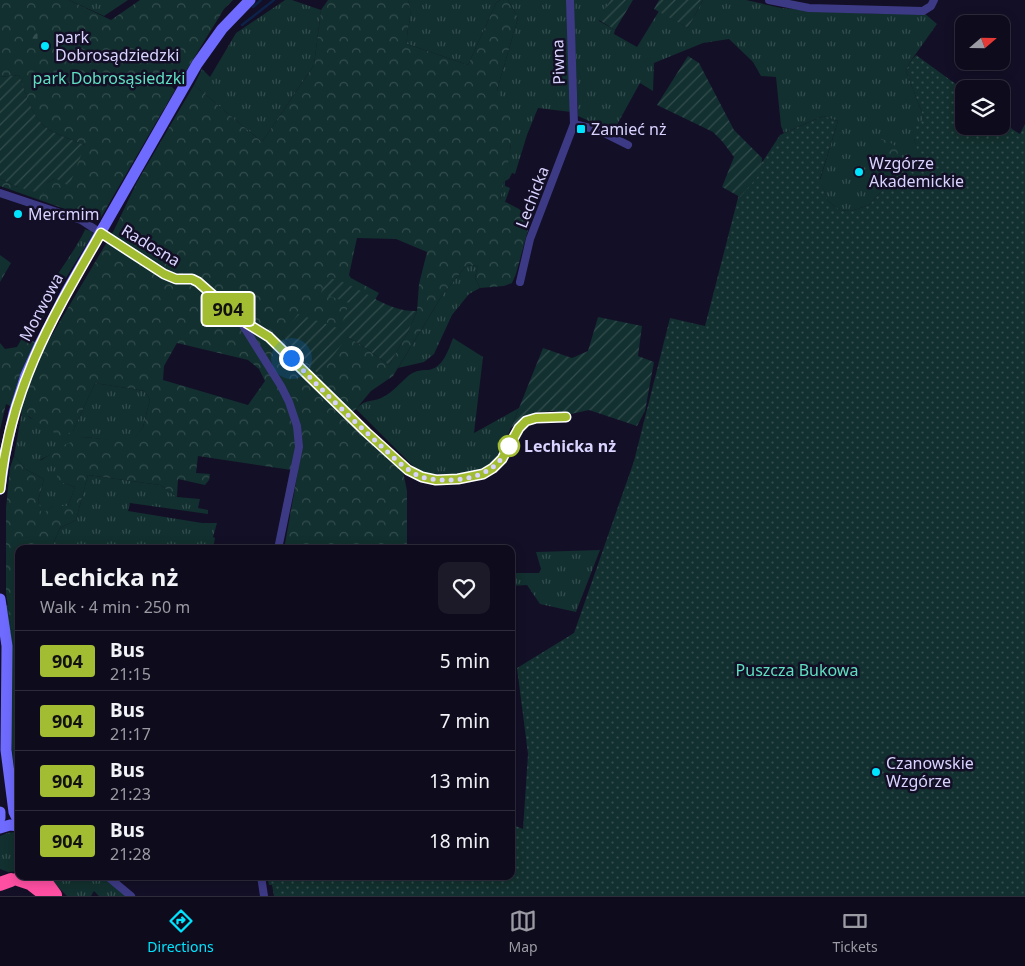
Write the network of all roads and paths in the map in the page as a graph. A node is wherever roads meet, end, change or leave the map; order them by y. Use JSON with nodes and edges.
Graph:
{"nodes":[{"id":1,"x":250,"y":0,"type":"edge"},
{"id":2,"x":570,"y":0,"type":"edge"},
{"id":3,"x":769,"y":0,"type":"edge"},
{"id":4,"x":934,"y":0,"type":"edge"},
{"id":5,"x":574,"y":124,"type":"junction"},
{"id":6,"x":628,"y":145,"type":"dead end"},
{"id":7,"x":0,"y":193,"type":"edge"},
{"id":8,"x":101,"y":233,"type":"junction"},
{"id":9,"x":520,"y":282,"type":"dead end"},
{"id":10,"x":240,"y":319,"type":"junction"},
{"id":11,"x":566,"y":417,"type":"dead end"},
{"id":12,"x":0,"y":489,"type":"edge"},
{"id":13,"x":279,"y":545,"type":"edge"},
{"id":14,"x":0,"y":599,"type":"edge"},
{"id":15,"x":0,"y":812,"type":"edge"},
{"id":16,"x":15,"y":814,"type":"edge"},
{"id":17,"x":0,"y":818,"type":"edge"},
{"id":18,"x":15,"y":826,"type":"edge"},
{"id":19,"x":0,"y":828,"type":"edge"},
{"id":20,"x":16,"y":880,"type":"edge"},
{"id":21,"x":44,"y":880,"type":"edge"},
{"id":22,"x":112,"y":880,"type":"edge"},
{"id":23,"x":262,"y":880,"type":"edge"},
{"id":24,"x":47,"y":896,"type":"edge"},
{"id":25,"x":56,"y":896,"type":"edge"},
{"id":26,"x":131,"y":896,"type":"edge"},
{"id":27,"x":264,"y":896,"type":"edge"}],
"edges":[{"from":1,"to":8,"type":"main road","name":"Radosna"},
{"from":2,"to":5,"type":"street","name":"Piwna"},
{"from":3,"to":4,"type":"street"},
{"from":5,"to":6,"type":"street"},
{"from":5,"to":9,"type":"street","name":"Lechicka"},
{"from":7,"to":8,"type":"street"},
{"from":8,"to":10,"type":"street","name":"Radosna"},
{"from":8,"to":12,"type":"main road","name":"Morwowa"},
{"from":10,"to":11,"type":"street"},
{"from":10,"to":13,"type":"street","name":"Radosna"},
{"from":14,"to":16,"type":"main road"},
{"from":15,"to":17,"type":"main road"},
{"from":18,"to":19,"type":"main road"},
{"from":20,"to":24,"type":"highway"},
{"from":21,"to":25,"type":"highway"},
{"from":22,"to":26,"type":"street"},
{"from":23,"to":27,"type":"street"}]}
